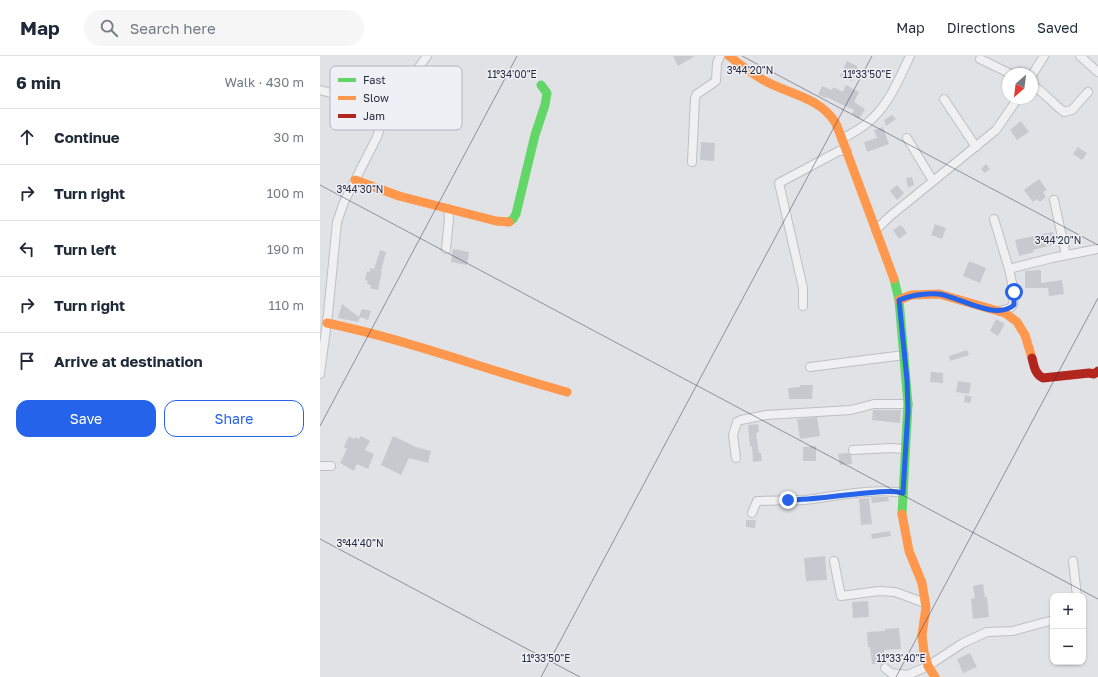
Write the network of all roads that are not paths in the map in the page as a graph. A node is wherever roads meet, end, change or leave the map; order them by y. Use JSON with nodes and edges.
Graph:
{"nodes":[{"id":1,"x":427,"y":56,"type":"edge"},
{"id":2,"x":720,"y":56,"type":"edge"},
{"id":3,"x":729,"y":56,"type":"edge"},
{"id":4,"x":910,"y":56,"type":"edge"},
{"id":5,"x":1044,"y":56,"type":"edge"},
{"id":6,"x":1080,"y":56,"type":"edge"},
{"id":7,"x":980,"y":59,"type":"dead end"},
{"id":8,"x":420,"y":66,"type":"edge"},
{"id":9,"x":1037,"y":68,"type":"edge"},
{"id":10,"x":1002,"y":70,"type":"edge"},
{"id":11,"x":1098,"y":72,"type":"edge"},
{"id":12,"x":542,"y":85,"type":"dead end"},
{"id":13,"x":1038,"y":88,"type":"edge"},
{"id":14,"x":320,"y":90,"type":"edge"},
{"id":15,"x":1088,"y":92,"type":"dead end"},
{"id":16,"x":330,"y":93,"type":"edge"},
{"id":17,"x":944,"y":99,"type":"dead end"},
{"id":18,"x":1014,"y":104,"type":"edge"},
{"id":19,"x":379,"y":130,"type":"edge"},
{"id":20,"x":907,"y":138,"type":"dead end"},
{"id":21,"x":842,"y":139,"type":"junction"},
{"id":22,"x":976,"y":147,"type":"junction"},
{"id":23,"x":847,"y":151,"type":"junction"},
{"id":24,"x":692,"y":162,"type":"dead end"},
{"id":25,"x":355,"y":180,"type":"junction"},
{"id":26,"x":933,"y":181,"type":"junction"},
{"id":27,"x":1054,"y":200,"type":"dead end"},
{"id":28,"x":448,"y":209,"type":"junction"},
{"id":29,"x":994,"y":219,"type":"dead end"},
{"id":30,"x":876,"y":230,"type":"junction"},
{"id":31,"x":446,"y":249,"type":"dead end"},
{"id":32,"x":1098,"y":249,"type":"edge"},
{"id":33,"x":1066,"y":255,"type":"junction"},
{"id":34,"x":1009,"y":269,"type":"junction"},
{"id":35,"x":899,"y":300,"type":"junction"},
{"id":36,"x":803,"y":306,"type":"dead end"},
{"id":37,"x":1000,"y":311,"type":"junction"},
{"id":38,"x":326,"y":323,"type":"junction"},
{"id":39,"x":904,"y":355,"type":"junction"},
{"id":40,"x":810,"y":366,"type":"dead end"},
{"id":41,"x":1098,"y":371,"type":"edge"},
{"id":42,"x":320,"y":374,"type":"edge"},
{"id":43,"x":567,"y":392,"type":"dead end"},
{"id":44,"x":908,"y":404,"type":"junction"},
{"id":45,"x":905,"y":449,"type":"junction"},
{"id":46,"x":853,"y":450,"type":"dead end"},
{"id":47,"x":736,"y":458,"type":"dead end"},
{"id":48,"x":320,"y":466,"type":"edge"},
{"id":49,"x":331,"y":466,"type":"dead end"},
{"id":50,"x":903,"y":493,"type":"junction"},
{"id":51,"x":752,"y":513,"type":"dead end"},
{"id":52,"x":834,"y":561,"type":"dead end"},
{"id":53,"x":1073,"y":561,"type":"dead end"},
{"id":54,"x":1077,"y":593,"type":"edge"},
{"id":55,"x":925,"y":603,"type":"junction"},
{"id":56,"x":1050,"y":621,"type":"edge"},
{"id":57,"x":928,"y":666,"type":"junction"},
{"id":58,"x":884,"y":668,"type":"dead end"},
{"id":59,"x":934,"y":677,"type":"edge"}],
"edges":[{"from":1,"to":8,"type":"street"},
{"from":2,"to":24,"type":"street"},
{"from":3,"to":21,"type":"street"},
{"from":4,"to":21,"type":"street"},
{"from":5,"to":9,"type":"street"},
{"from":6,"to":11,"type":"street"},
{"from":7,"to":10,"type":"street"},
{"from":12,"to":28,"type":"street"},
{"from":13,"to":15,"type":"street"},
{"from":14,"to":16,"type":"street"},
{"from":17,"to":22,"type":"street"},
{"from":18,"to":22,"type":"street"},
{"from":19,"to":25,"type":"street"},
{"from":20,"to":26,"type":"street"},
{"from":21,"to":23,"type":"street"},
{"from":22,"to":26,"type":"street"},
{"from":23,"to":30,"type":"street"},
{"from":23,"to":36,"type":"street"},
{"from":25,"to":28,"type":"street"},
{"from":25,"to":38,"type":"street"},
{"from":26,"to":30,"type":"street"},
{"from":27,"to":33,"type":"street"},
{"from":28,"to":31,"type":"street"},
{"from":29,"to":34,"type":"street"},
{"from":30,"to":35,"type":"street"},
{"from":32,"to":33,"type":"street"},
{"from":33,"to":34,"type":"street"},
{"from":34,"to":37,"type":"street"},
{"from":35,"to":37,"type":"street"},
{"from":35,"to":39,"type":"street"},
{"from":37,"to":41,"type":"street"},
{"from":38,"to":42,"type":"street"},
{"from":38,"to":43,"type":"street"},
{"from":39,"to":40,"type":"street"},
{"from":39,"to":44,"type":"street"},
{"from":44,"to":45,"type":"street"},
{"from":44,"to":47,"type":"street"},
{"from":45,"to":46,"type":"street"},
{"from":45,"to":50,"type":"street"},
{"from":48,"to":49,"type":"street"},
{"from":50,"to":51,"type":"street"},
{"from":50,"to":55,"type":"street"},
{"from":52,"to":55,"type":"street"},
{"from":53,"to":54,"type":"street"},
{"from":55,"to":57,"type":"street"},
{"from":56,"to":57,"type":"street"},
{"from":57,"to":58,"type":"street"},
{"from":57,"to":59,"type":"street"}]}
